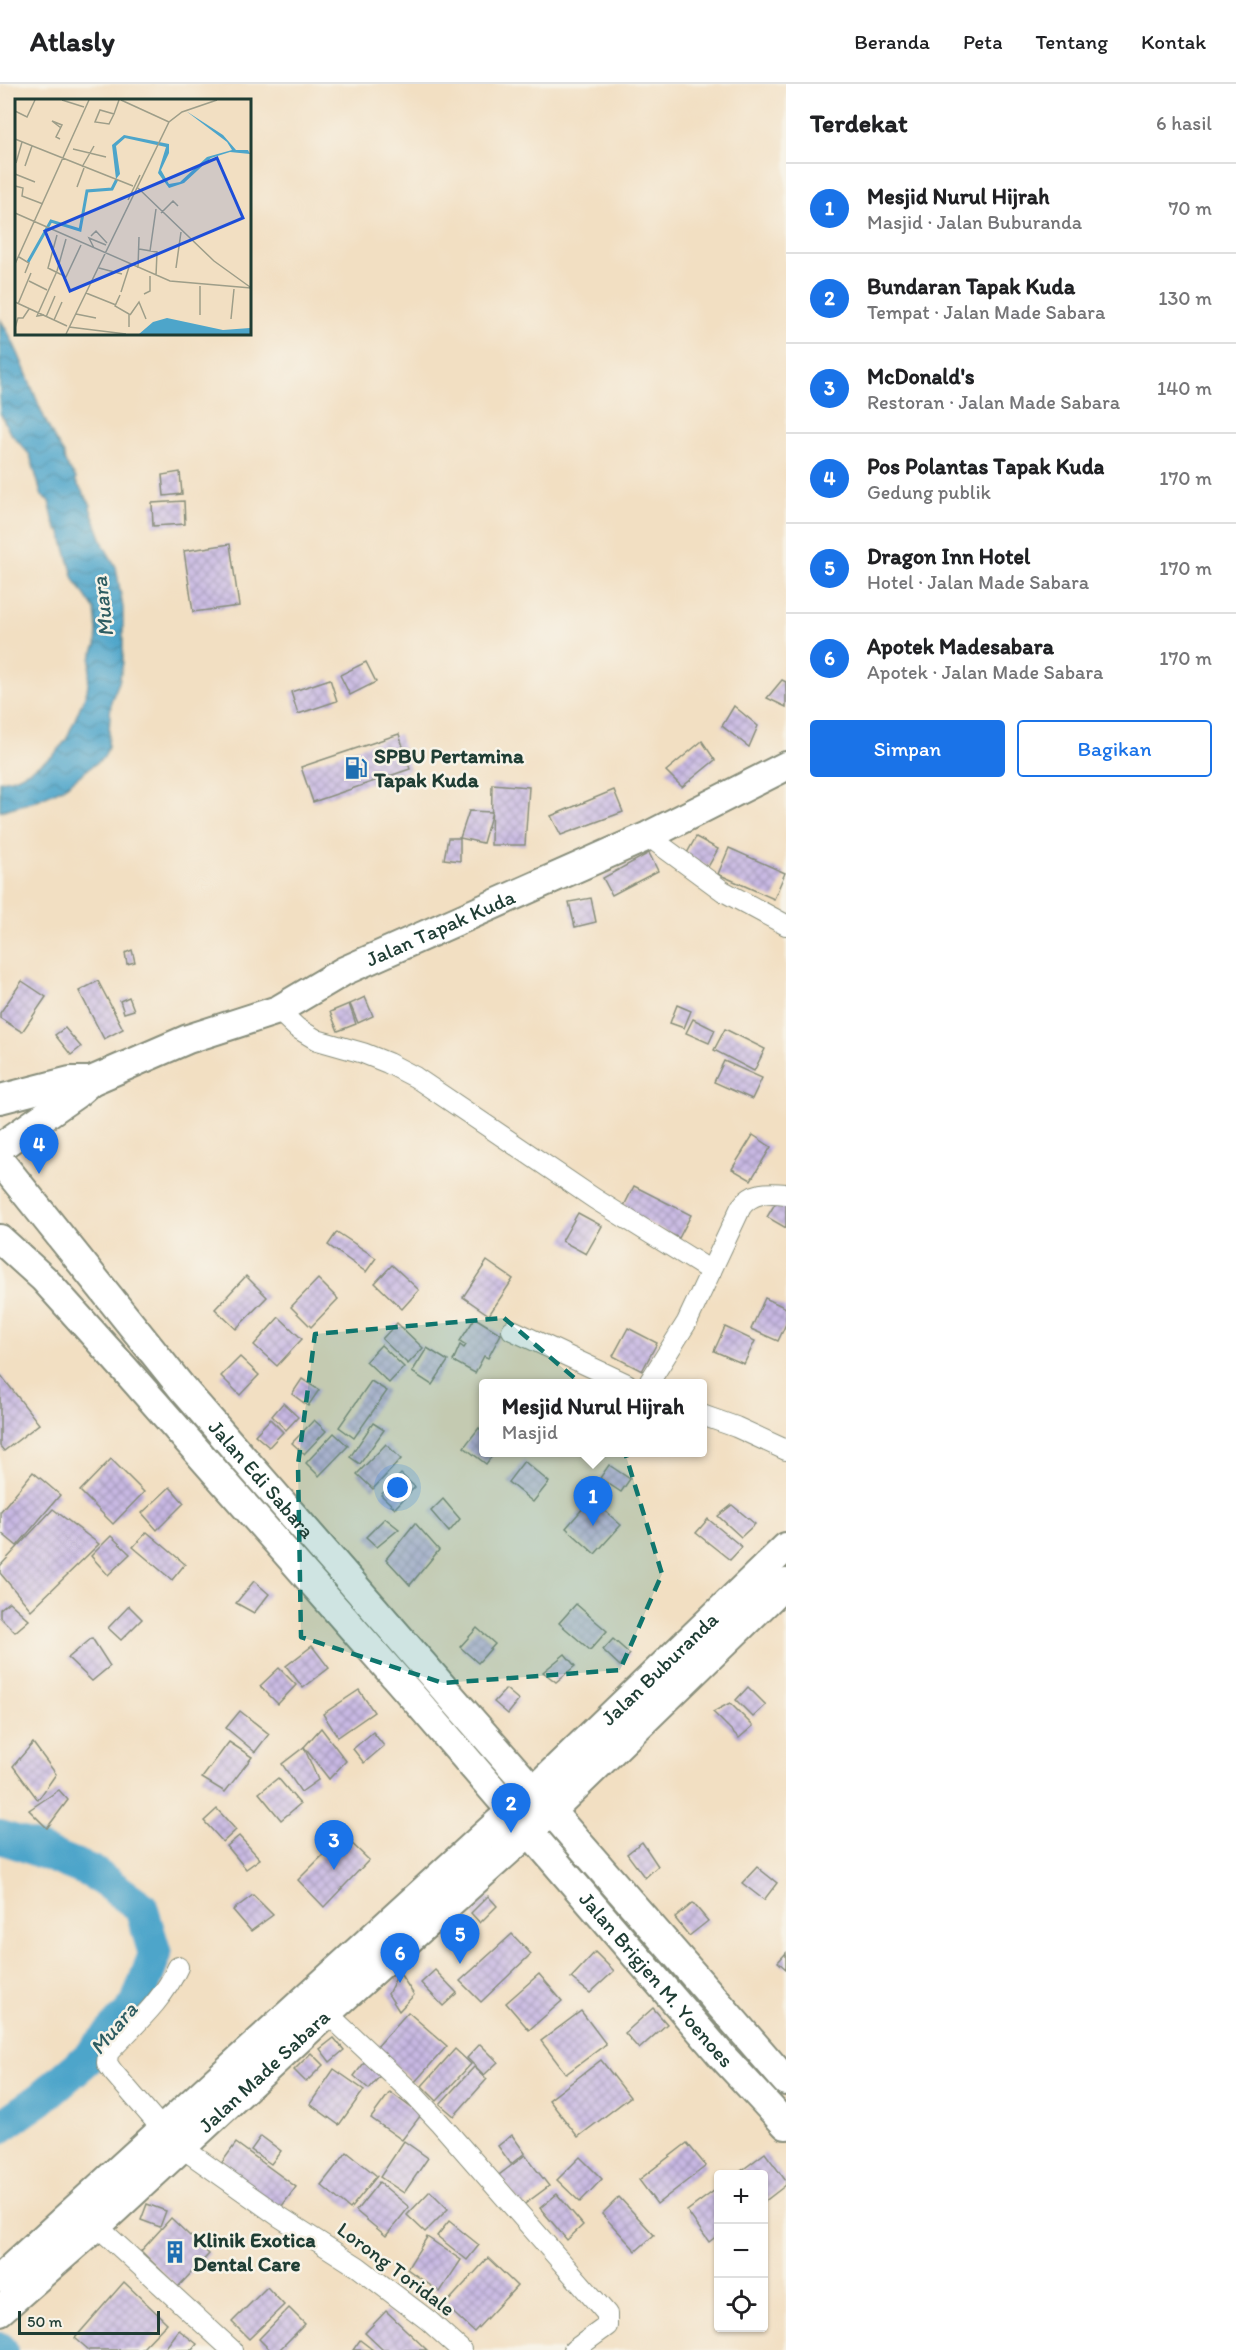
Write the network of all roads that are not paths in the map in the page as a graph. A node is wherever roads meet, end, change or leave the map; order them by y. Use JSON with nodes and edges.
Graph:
{"nodes":[{"id":1,"x":786,"y":766,"type":"edge"},
{"id":2,"x":648,"y":836,"type":"junction"},
{"id":3,"x":786,"y":925,"type":"edge"},
{"id":4,"x":278,"y":1010,"type":"junction"},
{"id":5,"x":91,"y":1081,"type":"junction"},
{"id":6,"x":0,"y":1100,"type":"edge"},
{"id":7,"x":0,"y":1147,"type":"edge"},
{"id":8,"x":3,"y":1170,"type":"edge"},
{"id":9,"x":786,"y":1194,"type":"edge"},
{"id":10,"x":0,"y":1239,"type":"edge"},
{"id":11,"x":711,"y":1271,"type":"junction"},
{"id":12,"x":512,"y":1330,"type":"dead end"},
{"id":13,"x":618,"y":1379,"type":"edge"},
{"id":14,"x":651,"y":1379,"type":"edge"},
{"id":15,"x":707,"y":1417,"type":"edge"},
{"id":16,"x":786,"y":1450,"type":"edge"},
{"id":17,"x":786,"y":1547,"type":"edge"},
{"id":18,"x":786,"y":1583,"type":"edge"},
{"id":19,"x":542,"y":1800,"type":"junction"},
{"id":20,"x":520,"y":1821,"type":"junction"},
{"id":21,"x":177,"y":1967,"type":"dead end"},
{"id":22,"x":327,"y":2013,"type":"junction"},
{"id":23,"x":786,"y":2081,"type":"edge"},
{"id":24,"x":786,"y":2125,"type":"edge"},
{"id":25,"x":172,"y":2139,"type":"junction"},
{"id":26,"x":97,"y":2226,"type":"junction"},
{"id":27,"x":6,"y":2289,"type":"edge"},
{"id":28,"x":232,"y":2350,"type":"edge"},
{"id":29,"x":461,"y":2350,"type":"edge"},
{"id":30,"x":574,"y":2350,"type":"edge"}],
"edges":[{"from":1,"to":2,"type":"street","name":"Jalan Tapak Kuda"},
{"from":2,"to":3,"type":"street"},
{"from":2,"to":4,"type":"street","name":"Jalan Tapak Kuda"},
{"from":4,"to":5,"type":"street","name":"Jalan Tapak Kuda"},
{"from":4,"to":11,"type":"street"},
{"from":5,"to":6,"type":"street","name":"Jalan Tapak Kuda"},
{"from":5,"to":7,"type":"street","name":"Jalan Tapak Kuda"},
{"from":8,"to":19,"type":"street","name":"Jalan Edi Sabara"},
{"from":9,"to":11,"type":"street"},
{"from":10,"to":20,"type":"street","name":"Jalan Edi Sabara"},
{"from":11,"to":14,"type":"street"},
{"from":12,"to":13,"type":"street"},
{"from":15,"to":16,"type":"street"},
{"from":17,"to":19,"type":"street","name":"Jalan Buburanda"},
{"from":18,"to":19,"type":"street","name":"Jalan Buburanda"},
{"from":19,"to":20,"type":"street"},
{"from":19,"to":23,"type":"street","name":"Jalan Brigjen M. Yoenoes"},
{"from":20,"to":22,"type":"street","name":"Jalan Made Sabara"},
{"from":20,"to":24,"type":"street","name":"Jalan Brigjen M. Yoenoes"},
{"from":20,"to":25,"type":"street","name":"Jalan Made Sabara"},
{"from":21,"to":25,"type":"street","name":"Lorong Toridale"},
{"from":22,"to":25,"type":"street","name":"Jalan Made Sabara"},
{"from":22,"to":30,"type":"street"},
{"from":25,"to":26,"type":"street","name":"Jalan Made Sabara"},
{"from":25,"to":27,"type":"street","name":"Jalan Made Sabara"},
{"from":25,"to":29,"type":"street","name":"Lorong Toridale"},
{"from":26,"to":27,"type":"street","name":"Jalan Made Sabara"},
{"from":26,"to":28,"type":"street"}]}
